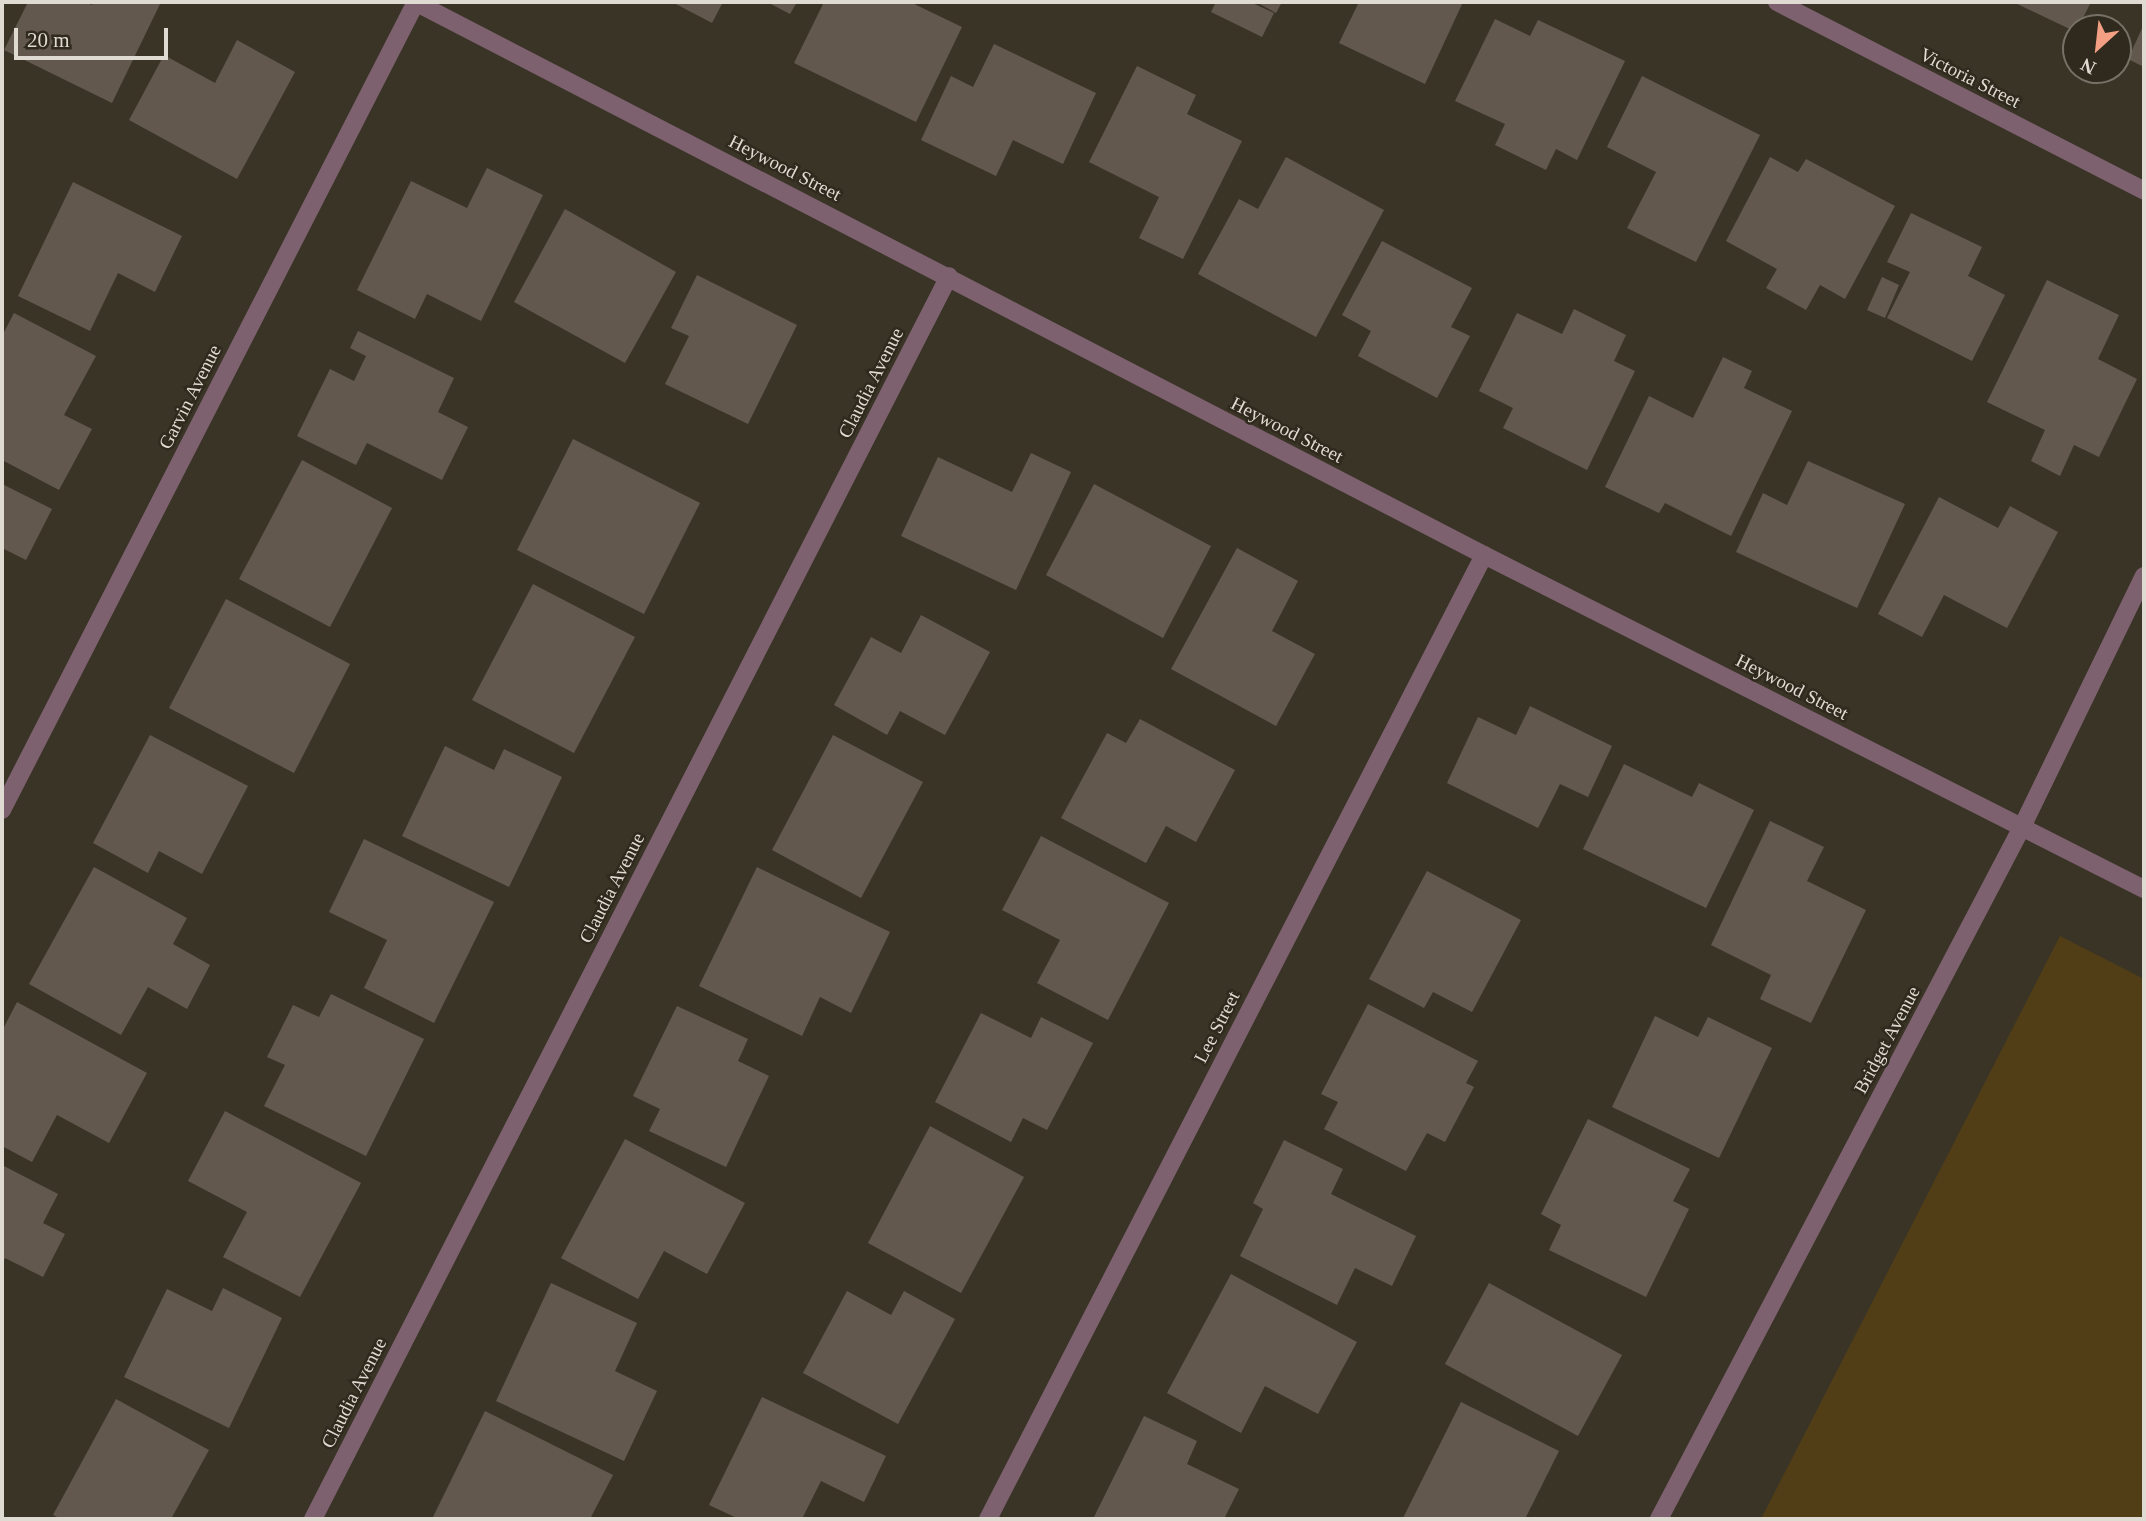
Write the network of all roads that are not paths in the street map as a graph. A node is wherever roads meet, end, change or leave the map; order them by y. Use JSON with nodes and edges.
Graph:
{"nodes":[{"id":1,"x":415,"y":2,"type":"edge"},
{"id":2,"x":1777,"y":2,"type":"edge"},
{"id":3,"x":2144,"y":191,"type":"edge"},
{"id":4,"x":949,"y":276,"type":"junction"},
{"id":5,"x":1484,"y":555,"type":"junction"},
{"id":6,"x":2144,"y":576,"type":"edge"},
{"id":7,"x":2,"y":810,"type":"edge"},
{"id":8,"x":2022,"y":827,"type":"junction"},
{"id":9,"x":2144,"y":889,"type":"edge"},
{"id":10,"x":313,"y":1519,"type":"edge"},
{"id":11,"x":988,"y":1519,"type":"edge"},
{"id":12,"x":1659,"y":1519,"type":"edge"}],
"edges":[{"from":1,"to":4,"type":"street","name":"Heywood Street"},
{"from":1,"to":7,"type":"street","name":"Garvin Avenue"},
{"from":2,"to":3,"type":"street","name":"Victoria Street"},
{"from":4,"to":5,"type":"street","name":"Heywood Street"},
{"from":4,"to":10,"type":"street","name":"Claudia Avenue"},
{"from":5,"to":8,"type":"street","name":"Heywood Street"},
{"from":5,"to":11,"type":"street","name":"Lee Street"},
{"from":6,"to":8,"type":"street","name":"Bridget Avenue"},
{"from":8,"to":9,"type":"street","name":"Heywood Street"},
{"from":8,"to":12,"type":"street","name":"Bridget Avenue"}]}
